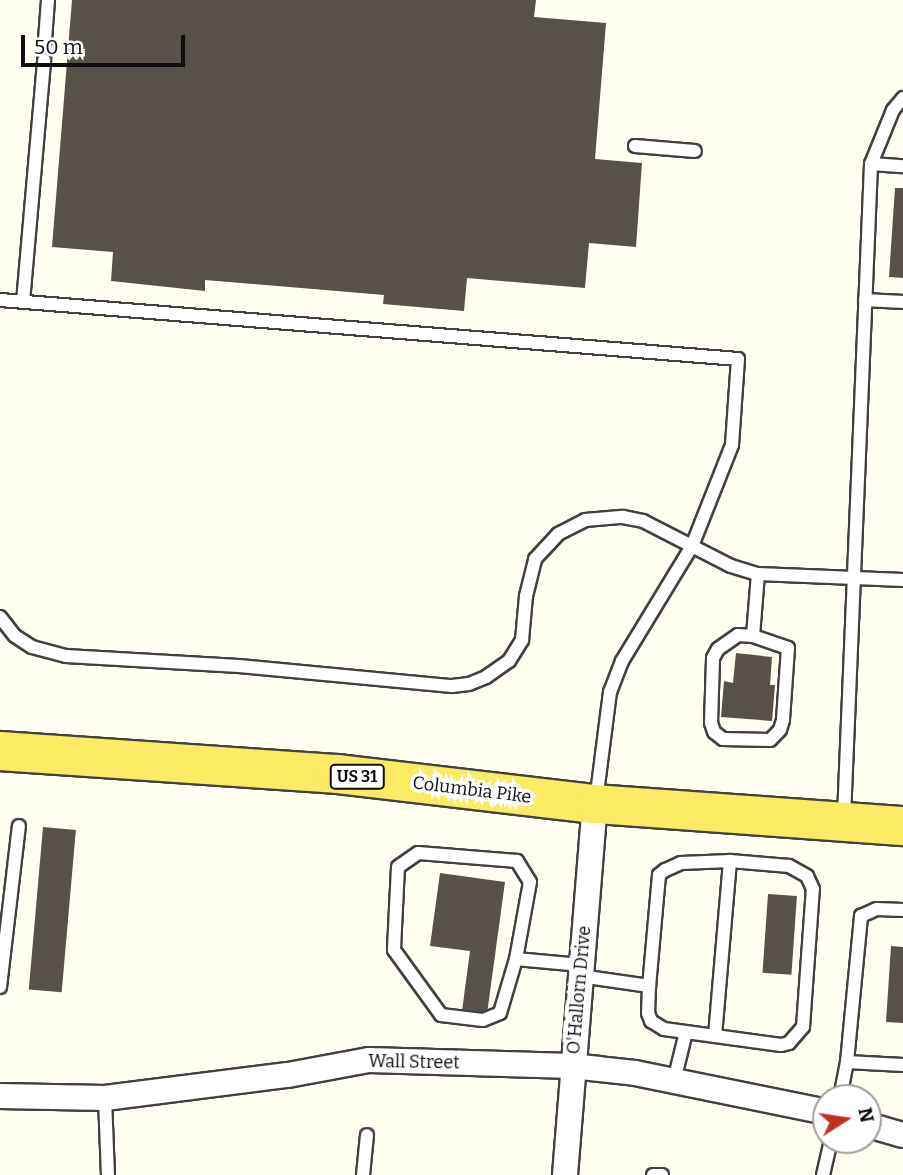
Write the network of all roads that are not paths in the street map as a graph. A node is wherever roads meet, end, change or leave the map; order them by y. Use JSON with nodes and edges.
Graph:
{"nodes":[{"id":1,"x":48,"y":0,"type":"edge"},
{"id":2,"x":45,"y":40,"type":"dead end"},
{"id":3,"x":44,"y":60,"type":"dead end"},
{"id":4,"x":903,"y":98,"type":"edge"},
{"id":5,"x":635,"y":146,"type":"dead end"},
{"id":6,"x":695,"y":151,"type":"dead end"},
{"id":7,"x":871,"y":164,"type":"junction"},
{"id":8,"x":903,"y":166,"type":"edge"},
{"id":9,"x":0,"y":300,"type":"edge"},
{"id":10,"x":865,"y":300,"type":"junction"},
{"id":11,"x":23,"y":302,"type":"junction"},
{"id":12,"x":903,"y":302,"type":"edge"},
{"id":13,"x":692,"y":547,"type":"junction"},
{"id":14,"x":758,"y":575,"type":"junction"},
{"id":15,"x":854,"y":577,"type":"junction"},
{"id":16,"x":903,"y":580,"type":"edge"},
{"id":17,"x":0,"y":617,"type":"edge"},
{"id":18,"x":753,"y":636,"type":"junction"},
{"id":19,"x":0,"y":751,"type":"edge"},
{"id":20,"x":595,"y":804,"type":"junction"},
{"id":21,"x":844,"y":821,"type":"junction"},
{"id":22,"x":19,"y":826,"type":"dead end"},
{"id":23,"x":903,"y":826,"type":"edge"},
{"id":24,"x":730,"y":861,"type":"junction"},
{"id":25,"x":903,"y":910,"type":"edge"},
{"id":26,"x":516,"y":959,"type":"junction"},
{"id":27,"x":581,"y":970,"type":"junction"},
{"id":28,"x":649,"y":986,"type":"junction"},
{"id":29,"x":0,"y":987,"type":"edge"},
{"id":30,"x":686,"y":1032,"type":"junction"},
{"id":31,"x":721,"y":1037,"type":"junction"},
{"id":32,"x":847,"y":1062,"type":"junction"},
{"id":33,"x":903,"y":1065,"type":"edge"},
{"id":34,"x":572,"y":1066,"type":"junction"},
{"id":35,"x":674,"y":1081,"type":"junction"},
{"id":36,"x":843,"y":1084,"type":"edge"},
{"id":37,"x":0,"y":1096,"type":"edge"},
{"id":38,"x":105,"y":1098,"type":"junction"},
{"id":39,"x":812,"y":1109,"type":"edge"},
{"id":40,"x":882,"y":1129,"type":"edge"},
{"id":41,"x":367,"y":1135,"type":"dead end"},
{"id":42,"x":903,"y":1135,"type":"edge"},
{"id":43,"x":828,"y":1154,"type":"edge"},
{"id":44,"x":108,"y":1175,"type":"edge"},
{"id":45,"x":363,"y":1175,"type":"edge"},
{"id":46,"x":565,"y":1175,"type":"edge"},
{"id":47,"x":653,"y":1175,"type":"edge"},
{"id":48,"x":662,"y":1175,"type":"edge"},
{"id":49,"x":824,"y":1175,"type":"edge"}],
"edges":[{"from":1,"to":2,"type":"lane"},
{"from":3,"to":11,"type":"lane"},
{"from":4,"to":7,"type":"lane"},
{"from":5,"to":6,"type":"lane"},
{"from":7,"to":8,"type":"lane"},
{"from":7,"to":10,"type":"lane"},
{"from":9,"to":11,"type":"lane"},
{"from":10,"to":12,"type":"lane"},
{"from":10,"to":15,"type":"lane"},
{"from":11,"to":13,"type":"lane"},
{"from":13,"to":14,"type":"lane"},
{"from":13,"to":17,"type":"lane"},
{"from":13,"to":20,"type":"lane"},
{"from":14,"to":15,"type":"lane"},
{"from":14,"to":18,"type":"lane"},
{"from":15,"to":16,"type":"lane"},
{"from":15,"to":21,"type":"lane"},
{"from":18,"to":18,"type":"lane"},
{"from":19,"to":20,"type":"main road","name":"Columbia Pike","number":"US 31"},
{"from":20,"to":21,"type":"main road","name":"Columbia Pike","number":"US 31"},
{"from":20,"to":27,"type":"street","name":"O'Hallorn Drive"},
{"from":21,"to":23,"type":"main road","name":"Columbia Pike","number":"US 31"},
{"from":22,"to":29,"type":"lane"},
{"from":24,"to":28,"type":"lane"},
{"from":24,"to":31,"type":"lane"},
{"from":24,"to":31,"type":"lane"},
{"from":25,"to":32,"type":"lane"},
{"from":26,"to":26,"type":"lane"},
{"from":26,"to":27,"type":"lane"},
{"from":27,"to":28,"type":"lane"},
{"from":27,"to":34,"type":"street","name":"O'Hallorn Drive"},
{"from":28,"to":30,"type":"lane"},
{"from":30,"to":31,"type":"lane"},
{"from":30,"to":35,"type":"lane"},
{"from":32,"to":33,"type":"lane"},
{"from":32,"to":36,"type":"lane"},
{"from":34,"to":35,"type":"street","name":"Wall Street"},
{"from":34,"to":38,"type":"street","name":"Wall Street"},
{"from":34,"to":46,"type":"street","name":"O'Hallorn Drive"},
{"from":35,"to":39,"type":"street","name":"Wall Street"},
{"from":37,"to":38,"type":"street","name":"Wall Street"},
{"from":38,"to":44,"type":"lane"},
{"from":40,"to":42,"type":"street"},
{"from":41,"to":45,"type":"lane"},
{"from":43,"to":49,"type":"lane"},
{"from":47,"to":48,"type":"lane"}]}
